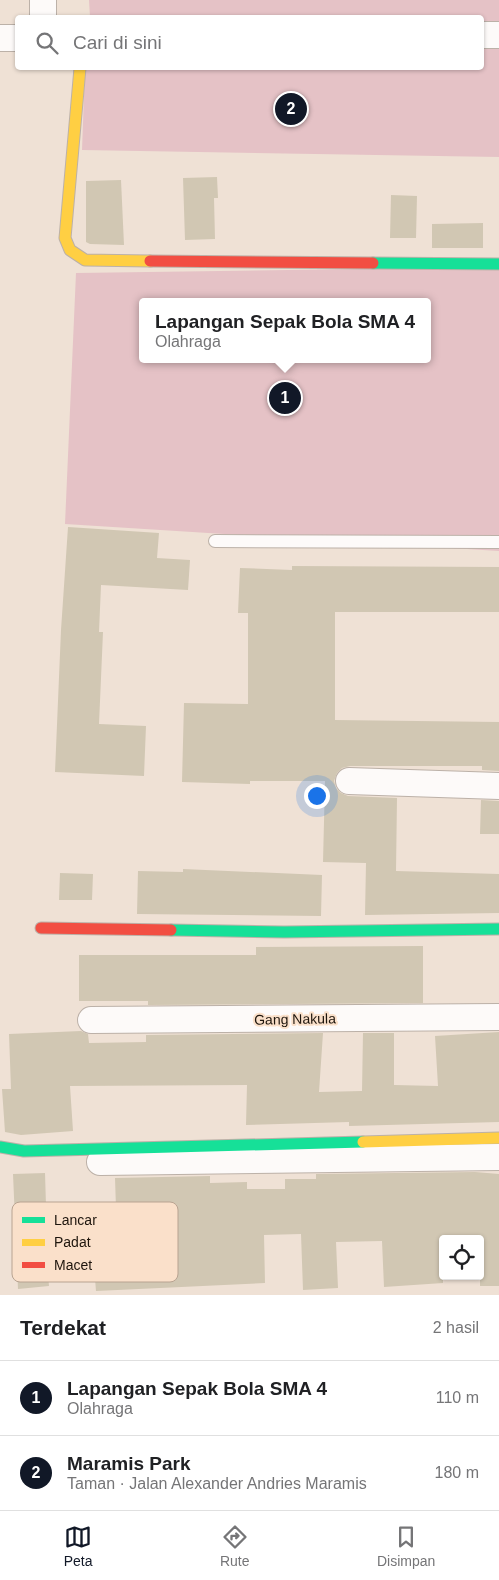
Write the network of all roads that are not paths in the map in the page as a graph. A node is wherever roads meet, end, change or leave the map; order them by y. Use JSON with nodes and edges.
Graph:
{"nodes":[{"id":1,"x":43,"y":0,"type":"edge"},
{"id":2,"x":43,"y":15,"type":"edge"},
{"id":3,"x":484,"y":35,"type":"edge"},
{"id":4,"x":499,"y":35,"type":"edge"},
{"id":5,"x":0,"y":38,"type":"edge"},
{"id":6,"x":15,"y":38,"type":"edge"},
{"id":7,"x":80,"y":70,"type":"edge"},
{"id":8,"x":499,"y":264,"type":"edge"},
{"id":9,"x":215,"y":541,"type":"dead end"},
{"id":10,"x":499,"y":542,"type":"edge"},
{"id":11,"x":349,"y":781,"type":"dead end"},
{"id":12,"x":499,"y":786,"type":"edge"},
{"id":13,"x":41,"y":928,"type":"dead end"},
{"id":14,"x":499,"y":929,"type":"edge"},
{"id":15,"x":499,"y":1017,"type":"edge"},
{"id":16,"x":91,"y":1020,"type":"dead end"},
{"id":17,"x":499,"y":1138,"type":"edge"},
{"id":18,"x":0,"y":1147,"type":"edge"},
{"id":19,"x":221,"y":1152,"type":"junction"},
{"id":20,"x":499,"y":1158,"type":"edge"},
{"id":21,"x":21,"y":1164,"type":"dead end"}],
"edges":[{"from":1,"to":2,"type":"street"},
{"from":3,"to":4,"type":"street"},
{"from":5,"to":6,"type":"street"},
{"from":7,"to":8,"type":"street"},
{"from":9,"to":10,"type":"lane"},
{"from":11,"to":12,"type":"street"},
{"from":13,"to":14,"type":"street"},
{"from":15,"to":16,"type":"street","name":"Gang Nakula"},
{"from":17,"to":19,"type":"street"},
{"from":18,"to":19,"type":"street"},
{"from":19,"to":20,"type":"street"},
{"from":19,"to":21,"type":"street"}]}
